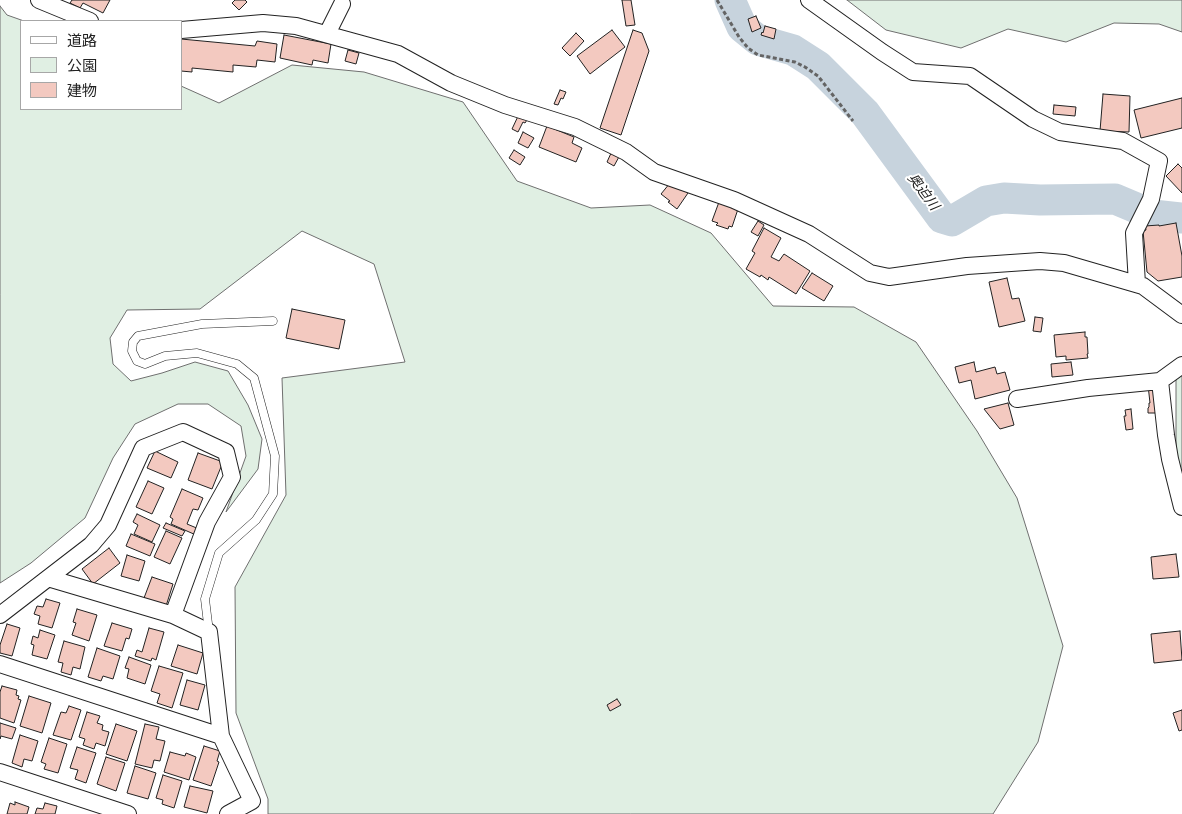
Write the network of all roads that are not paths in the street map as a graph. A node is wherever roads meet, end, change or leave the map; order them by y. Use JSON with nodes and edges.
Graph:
{"nodes":[{"id":1,"x":39,"y":0,"type":"edge"},
{"id":2,"x":809,"y":0,"type":"edge"},
{"id":3,"x":342,"y":4,"type":"dead end"},
{"id":4,"x":88,"y":20,"type":"edge"},
{"id":5,"x":182,"y":30,"type":"edge"},
{"id":6,"x":327,"y":34,"type":"junction"},
{"id":7,"x":1137,"y":284,"type":"junction"},
{"id":8,"x":1182,"y":315,"type":"edge"},
{"id":9,"x":273,"y":321,"type":"dead end"},
{"id":10,"x":1182,"y":365,"type":"edge"},
{"id":11,"x":1160,"y":381,"type":"junction"},
{"id":12,"x":1017,"y":399,"type":"dead end"},
{"id":13,"x":1182,"y":507,"type":"edge"},
{"id":14,"x":48,"y":578,"type":"junction"},
{"id":15,"x":0,"y":615,"type":"edge"},
{"id":16,"x":173,"y":615,"type":"junction"},
{"id":17,"x":209,"y":632,"type":"junction"},
{"id":18,"x":0,"y":664,"type":"edge"},
{"id":19,"x":221,"y":736,"type":"junction"},
{"id":20,"x":0,"y":772,"type":"edge"},
{"id":21,"x":128,"y":814,"type":"edge"},
{"id":22,"x":228,"y":814,"type":"edge"}],
"edges":[{"from":1,"to":4,"type":"street"},
{"from":2,"to":7,"type":"street"},
{"from":3,"to":6,"type":"street"},
{"from":5,"to":6,"type":"street"},
{"from":6,"to":7,"type":"street"},
{"from":7,"to":8,"type":"street"},
{"from":9,"to":17,"type":"lane"},
{"from":10,"to":11,"type":"street"},
{"from":11,"to":12,"type":"street"},
{"from":11,"to":13,"type":"street"},
{"from":14,"to":15,"type":"street"},
{"from":14,"to":16,"type":"street"},
{"from":14,"to":16,"type":"street"},
{"from":16,"to":17,"type":"street"},
{"from":17,"to":19,"type":"street"},
{"from":18,"to":19,"type":"street"},
{"from":19,"to":22,"type":"street"},
{"from":20,"to":21,"type":"street"}]}
